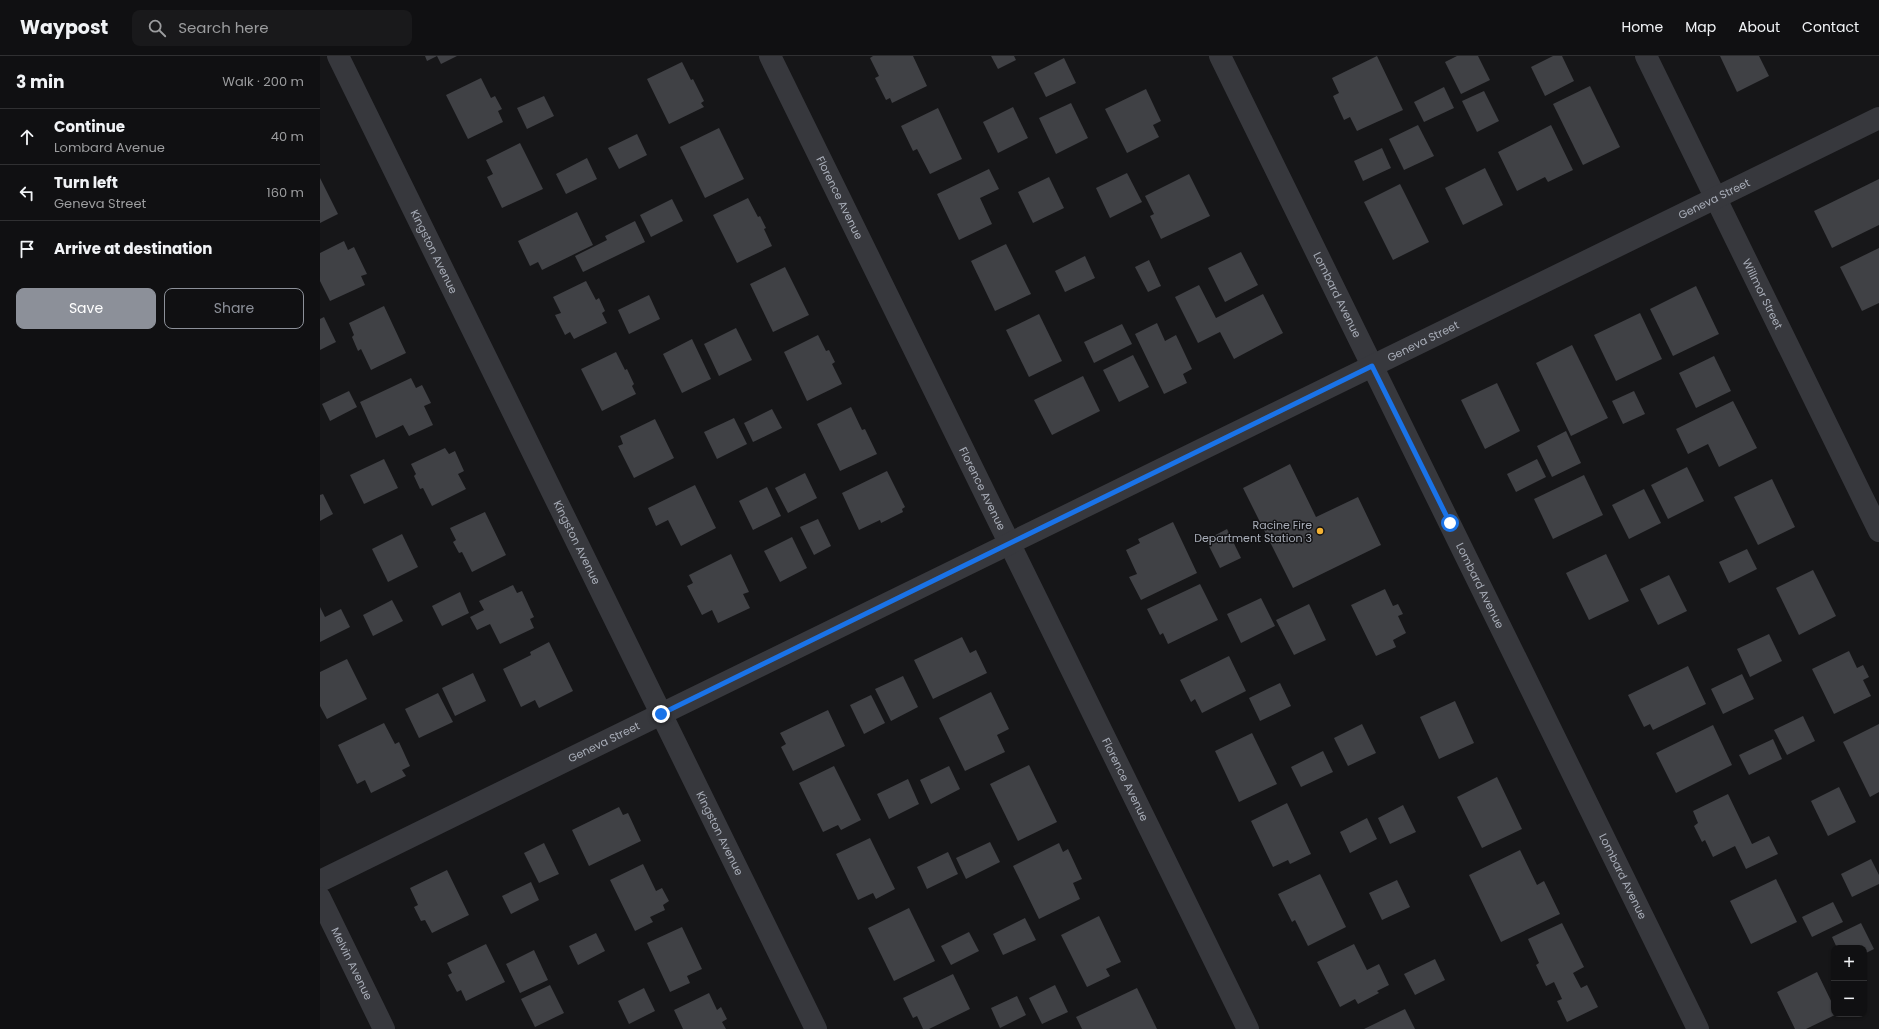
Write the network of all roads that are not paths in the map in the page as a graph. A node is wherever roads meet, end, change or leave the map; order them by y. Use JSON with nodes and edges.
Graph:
{"nodes":[{"id":1,"x":338,"y":56,"type":"edge"},
{"id":2,"x":770,"y":56,"type":"edge"},
{"id":3,"x":1220,"y":56,"type":"edge"},
{"id":4,"x":1646,"y":56,"type":"edge"},
{"id":5,"x":1879,"y":118,"type":"edge"},
{"id":6,"x":1715,"y":198,"type":"junction"},
{"id":7,"x":1372,"y":366,"type":"junction"},
{"id":8,"x":1879,"y":531,"type":"edge"},
{"id":9,"x":1009,"y":543,"type":"junction"},
{"id":10,"x":661,"y":714,"type":"junction"},
{"id":11,"x":320,"y":881,"type":"edge"},
{"id":12,"x":320,"y":898,"type":"edge"},
{"id":13,"x":384,"y":1029,"type":"edge"},
{"id":14,"x":816,"y":1029,"type":"edge"},
{"id":15,"x":1248,"y":1029,"type":"edge"},
{"id":16,"x":1698,"y":1029,"type":"edge"}],
"edges":[{"from":1,"to":10,"type":"street","name":"Kingston Avenue"},
{"from":2,"to":9,"type":"street","name":"Florence Avenue"},
{"from":3,"to":7,"type":"street","name":"Lombard Avenue"},
{"from":4,"to":6,"type":"street","name":"Willmor Street"},
{"from":5,"to":6,"type":"street","name":"Geneva Street"},
{"from":6,"to":7,"type":"street","name":"Geneva Street"},
{"from":6,"to":8,"type":"street","name":"Willmor Street"},
{"from":7,"to":9,"type":"street","name":"Geneva Street"},
{"from":7,"to":16,"type":"street","name":"Lombard Avenue"},
{"from":9,"to":10,"type":"street","name":"Geneva Street"},
{"from":9,"to":15,"type":"street","name":"Florence Avenue"},
{"from":10,"to":11,"type":"street","name":"Geneva Street"},
{"from":10,"to":14,"type":"street","name":"Kingston Avenue"},
{"from":12,"to":13,"type":"street","name":"Melvin Avenue"}]}
